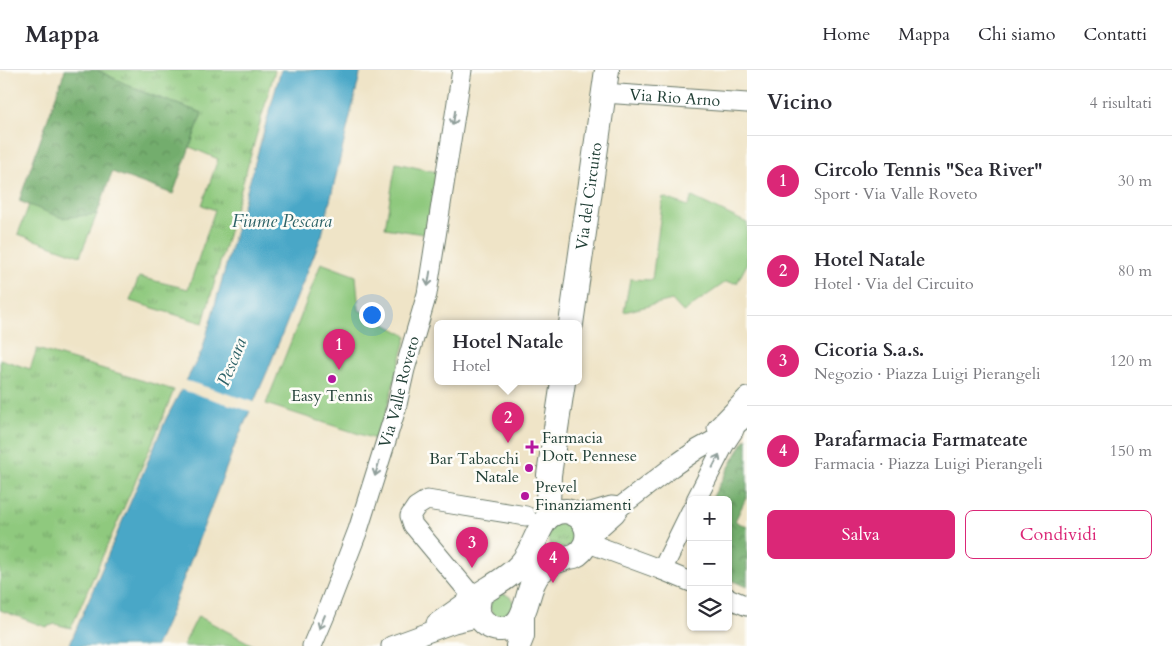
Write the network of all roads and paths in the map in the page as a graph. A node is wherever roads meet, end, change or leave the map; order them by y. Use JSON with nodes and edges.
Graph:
{"nodes":[{"id":1,"x":462,"y":70,"type":"edge"},
{"id":2,"x":607,"y":70,"type":"edge"},
{"id":3,"x":604,"y":93,"type":"junction"},
{"id":4,"x":747,"y":103,"type":"edge"},
{"id":5,"x":572,"y":320,"type":"edge"},
{"id":6,"x":563,"y":385,"type":"edge"},
{"id":7,"x":747,"y":397,"type":"edge"},
{"id":8,"x":743,"y":419,"type":"edge"},
{"id":9,"x":698,"y":449,"type":"junction"},
{"id":10,"x":698,"y":496,"type":"edge"},
{"id":11,"x":620,"y":507,"type":"junction"},
{"id":12,"x":574,"y":513,"type":"junction"},
{"id":13,"x":687,"y":518,"type":"edge"},
{"id":14,"x":539,"y":520,"type":"junction"},
{"id":15,"x":587,"y":540,"type":"junction"},
{"id":16,"x":564,"y":558,"type":"junction"},
{"id":17,"x":662,"y":570,"type":"junction"},
{"id":18,"x":687,"y":580,"type":"edge"},
{"id":19,"x":732,"y":600,"type":"edge"},
{"id":20,"x":747,"y":606,"type":"edge"},
{"id":21,"x":485,"y":617,"type":"edge"},
{"id":22,"x":522,"y":618,"type":"junction"},
{"id":23,"x":312,"y":646,"type":"edge"},
{"id":24,"x":391,"y":646,"type":"edge"},
{"id":25,"x":518,"y":646,"type":"edge"}],
"edges":[{"from":1,"to":23,"type":"street","name":"Via Valle Roveto","one_way":true},
{"from":2,"to":3,"type":"main road","name":"Via del Circuito"},
{"from":3,"to":4,"type":"street","name":"Via Rio Arno"},
{"from":3,"to":5,"type":"main road","name":"Via del Circuito"},
{"from":6,"to":14,"type":"main road"},
{"from":7,"to":9,"type":"street"},
{"from":8,"to":9,"type":"street"},
{"from":10,"to":8,"type":"street","one_way":true},
{"from":9,"to":11,"type":"street"},
{"from":11,"to":12,"type":"street"},
{"from":11,"to":15,"type":"street"},
{"from":12,"to":14,"type":"main road"},
{"from":12,"to":15,"type":"main road"},
{"from":13,"to":17,"type":"street"},
{"from":14,"to":16,"type":"main road"},
{"from":14,"to":21,"type":"main road"},
{"from":14,"to":21,"type":"street"},
{"from":15,"to":16,"type":"main road"},
{"from":15,"to":17,"type":"street"},
{"from":16,"to":22,"type":"main road"},
{"from":17,"to":18,"type":"street"},
{"from":19,"to":20,"type":"street"},
{"from":21,"to":22,"type":"main road"},
{"from":21,"to":24,"type":"street"},
{"from":22,"to":25,"type":"main road"}]}
